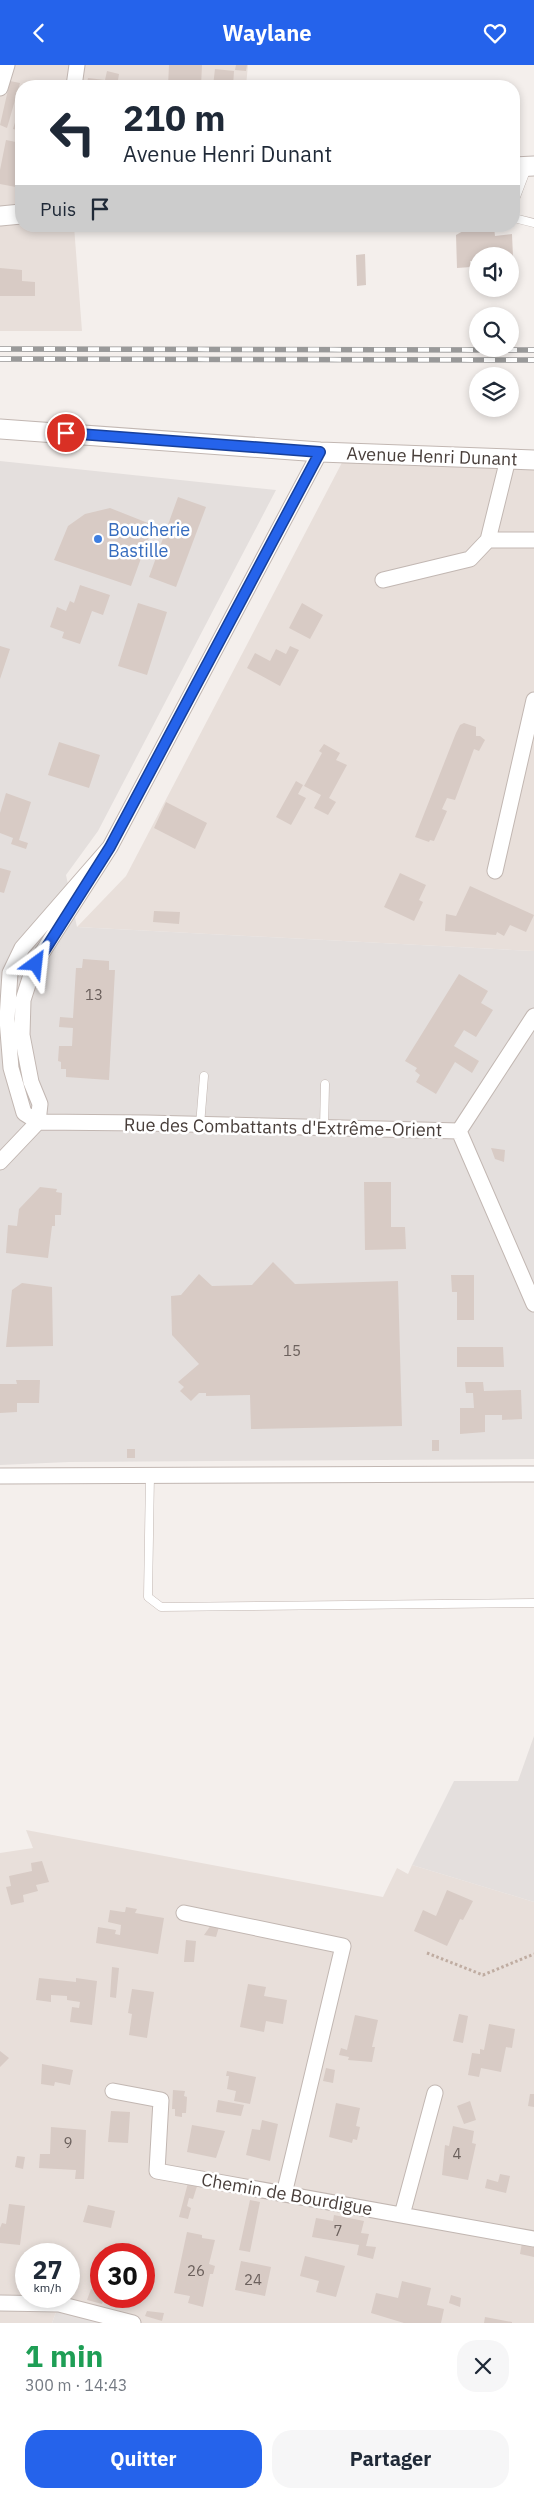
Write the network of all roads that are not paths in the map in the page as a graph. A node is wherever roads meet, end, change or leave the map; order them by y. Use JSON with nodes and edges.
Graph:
{"nodes":[{"id":1,"x":7,"y":65,"type":"edge"},
{"id":2,"x":78,"y":65,"type":"edge"},
{"id":3,"x":75,"y":80,"type":"edge"},
{"id":4,"x":0,"y":88,"type":"edge"},
{"id":5,"x":525,"y":166,"type":"edge"},
{"id":6,"x":520,"y":182,"type":"edge"},
{"id":7,"x":15,"y":215,"type":"edge"},
{"id":8,"x":0,"y":216,"type":"edge"},
{"id":9,"x":520,"y":220,"type":"edge"},
{"id":10,"x":534,"y":223,"type":"edge"},
{"id":11,"x":0,"y":429,"type":"edge"},
{"id":12,"x":320,"y":452,"type":"junction"},
{"id":13,"x":508,"y":459,"type":"junction"},
{"id":14,"x":534,"y":460,"type":"edge"},
{"id":15,"x":488,"y":540,"type":"junction"},
{"id":16,"x":534,"y":540,"type":"edge"},
{"id":17,"x":384,"y":580,"type":"dead end"},
{"id":18,"x":534,"y":700,"type":"edge"},
{"id":19,"x":110,"y":847,"type":"junction"},
{"id":20,"x":495,"y":871,"type":"dead end"},
{"id":21,"x":5,"y":973,"type":"edge"},
{"id":22,"x":31,"y":975,"type":"junction"},
{"id":23,"x":534,"y":1016,"type":"edge"},
{"id":24,"x":204,"y":1076,"type":"dead end"},
{"id":25,"x":325,"y":1085,"type":"dead end"},
{"id":26,"x":38,"y":1122,"type":"junction"},
{"id":27,"x":200,"y":1125,"type":"junction"},
{"id":28,"x":324,"y":1128,"type":"junction"},
{"id":29,"x":459,"y":1131,"type":"junction"},
{"id":30,"x":0,"y":1162,"type":"edge"},
{"id":31,"x":534,"y":1304,"type":"edge"},
{"id":32,"x":534,"y":1474,"type":"edge"},
{"id":33,"x":150,"y":1475,"type":"junction"},
{"id":34,"x":0,"y":1476,"type":"edge"},
{"id":35,"x":534,"y":1603,"type":"edge"},
{"id":36,"x":184,"y":1913,"type":"dead end"},
{"id":37,"x":113,"y":2091,"type":"dead end"},
{"id":38,"x":435,"y":2093,"type":"dead end"},
{"id":39,"x":284,"y":2193,"type":"junction"},
{"id":40,"x":402,"y":2215,"type":"junction"},
{"id":41,"x":534,"y":2239,"type":"edge"},
{"id":42,"x":0,"y":2303,"type":"edge"},
{"id":43,"x":133,"y":2323,"type":"edge"}],
"edges":[{"from":1,"to":4,"type":"street"},
{"from":2,"to":3,"type":"street"},
{"from":5,"to":6,"type":"lane"},
{"from":7,"to":8,"type":"street"},
{"from":9,"to":10,"type":"lane"},
{"from":11,"to":12,"type":"street","name":"Avenue Henri Dunant"},
{"from":12,"to":13,"type":"street","name":"Avenue Henri Dunant"},
{"from":12,"to":19,"type":"street"},
{"from":13,"to":14,"type":"street","name":"Avenue Henri Dunant"},
{"from":13,"to":15,"type":"street"},
{"from":15,"to":16,"type":"street"},
{"from":15,"to":17,"type":"street"},
{"from":18,"to":20,"type":"street"},
{"from":19,"to":21,"type":"street"},
{"from":19,"to":22,"type":"street"},
{"from":21,"to":22,"type":"street"},
{"from":21,"to":26,"type":"street"},
{"from":22,"to":26,"type":"street"},
{"from":23,"to":29,"type":"street"},
{"from":24,"to":27,"type":"lane"},
{"from":25,"to":28,"type":"lane"},
{"from":26,"to":27,"type":"street","name":"Rue des Combattants d'Extrême-Orient"},
{"from":26,"to":30,"type":"street"},
{"from":27,"to":28,"type":"street","name":"Rue des Combattants d'Extrême-Orient"},
{"from":28,"to":29,"type":"street","name":"Rue des Combattants d'Extrême-Orient"},
{"from":29,"to":31,"type":"street","name":"Rue des Combattants d'Extrême-Orient"},
{"from":32,"to":33,"type":"street"},
{"from":33,"to":34,"type":"street"},
{"from":33,"to":35,"type":"lane"},
{"from":36,"to":39,"type":"street"},
{"from":37,"to":39,"type":"street","name":"Chemin de Bourdigue"},
{"from":38,"to":40,"type":"street"},
{"from":39,"to":40,"type":"street","name":"Chemin de Bourdigue"},
{"from":40,"to":41,"type":"street","name":"Chemin de Bourdigue"},
{"from":42,"to":43,"type":"street"}]}
